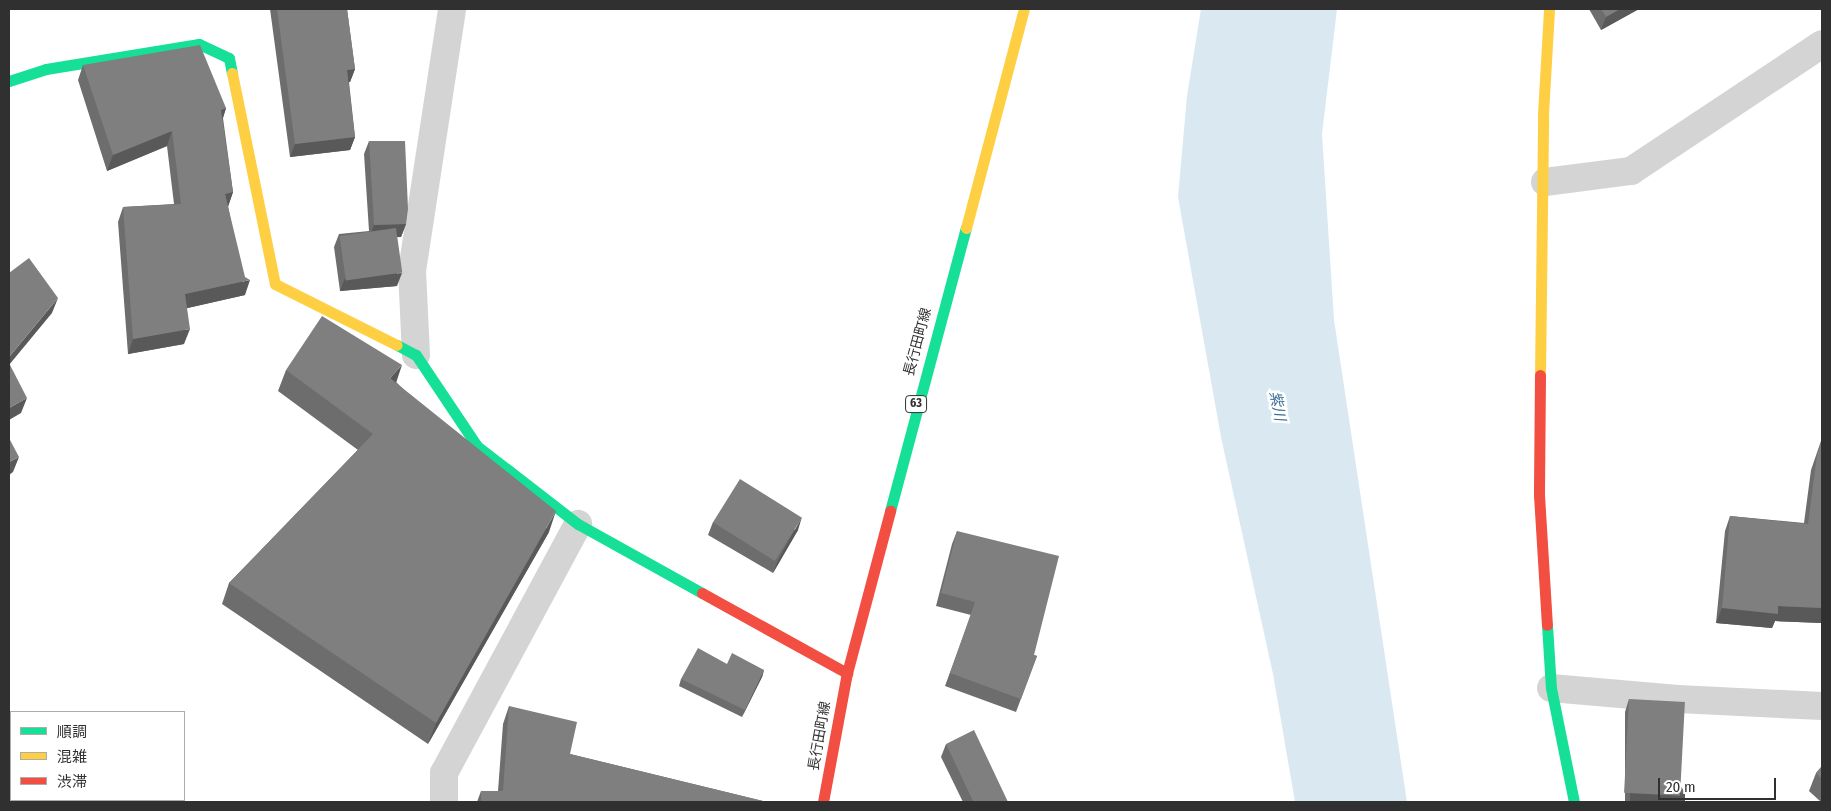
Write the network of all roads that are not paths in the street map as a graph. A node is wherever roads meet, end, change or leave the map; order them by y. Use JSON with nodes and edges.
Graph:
{"nodes":[{"id":1,"x":452,"y":9,"type":"edge"},
{"id":2,"x":1024,"y":9,"type":"edge"},
{"id":3,"x":1549,"y":9,"type":"edge"},
{"id":4,"x":1822,"y":44,"type":"edge"},
{"id":5,"x":9,"y":81,"type":"edge"},
{"id":6,"x":1545,"y":182,"type":"junction"},
{"id":7,"x":416,"y":355,"type":"junction"},
{"id":8,"x":578,"y":524,"type":"junction"},
{"id":9,"x":846,"y":673,"type":"junction"},
{"id":10,"x":1551,"y":688,"type":"junction"},
{"id":11,"x":1822,"y":706,"type":"edge"},
{"id":12,"x":444,"y":802,"type":"edge"},
{"id":13,"x":823,"y":802,"type":"edge"},
{"id":14,"x":1574,"y":802,"type":"edge"}],
"edges":[{"from":1,"to":7,"type":"street"},
{"from":2,"to":9,"type":"street","name":"長行田町線","number":"63"},
{"from":3,"to":6,"type":"street"},
{"from":4,"to":6,"type":"street"},
{"from":5,"to":7,"type":"street"},
{"from":6,"to":10,"type":"street"},
{"from":7,"to":8,"type":"street"},
{"from":8,"to":9,"type":"street"},
{"from":8,"to":12,"type":"street"},
{"from":9,"to":13,"type":"street","name":"長行田町線","number":"63"},
{"from":10,"to":11,"type":"street"},
{"from":10,"to":14,"type":"street"}]}
